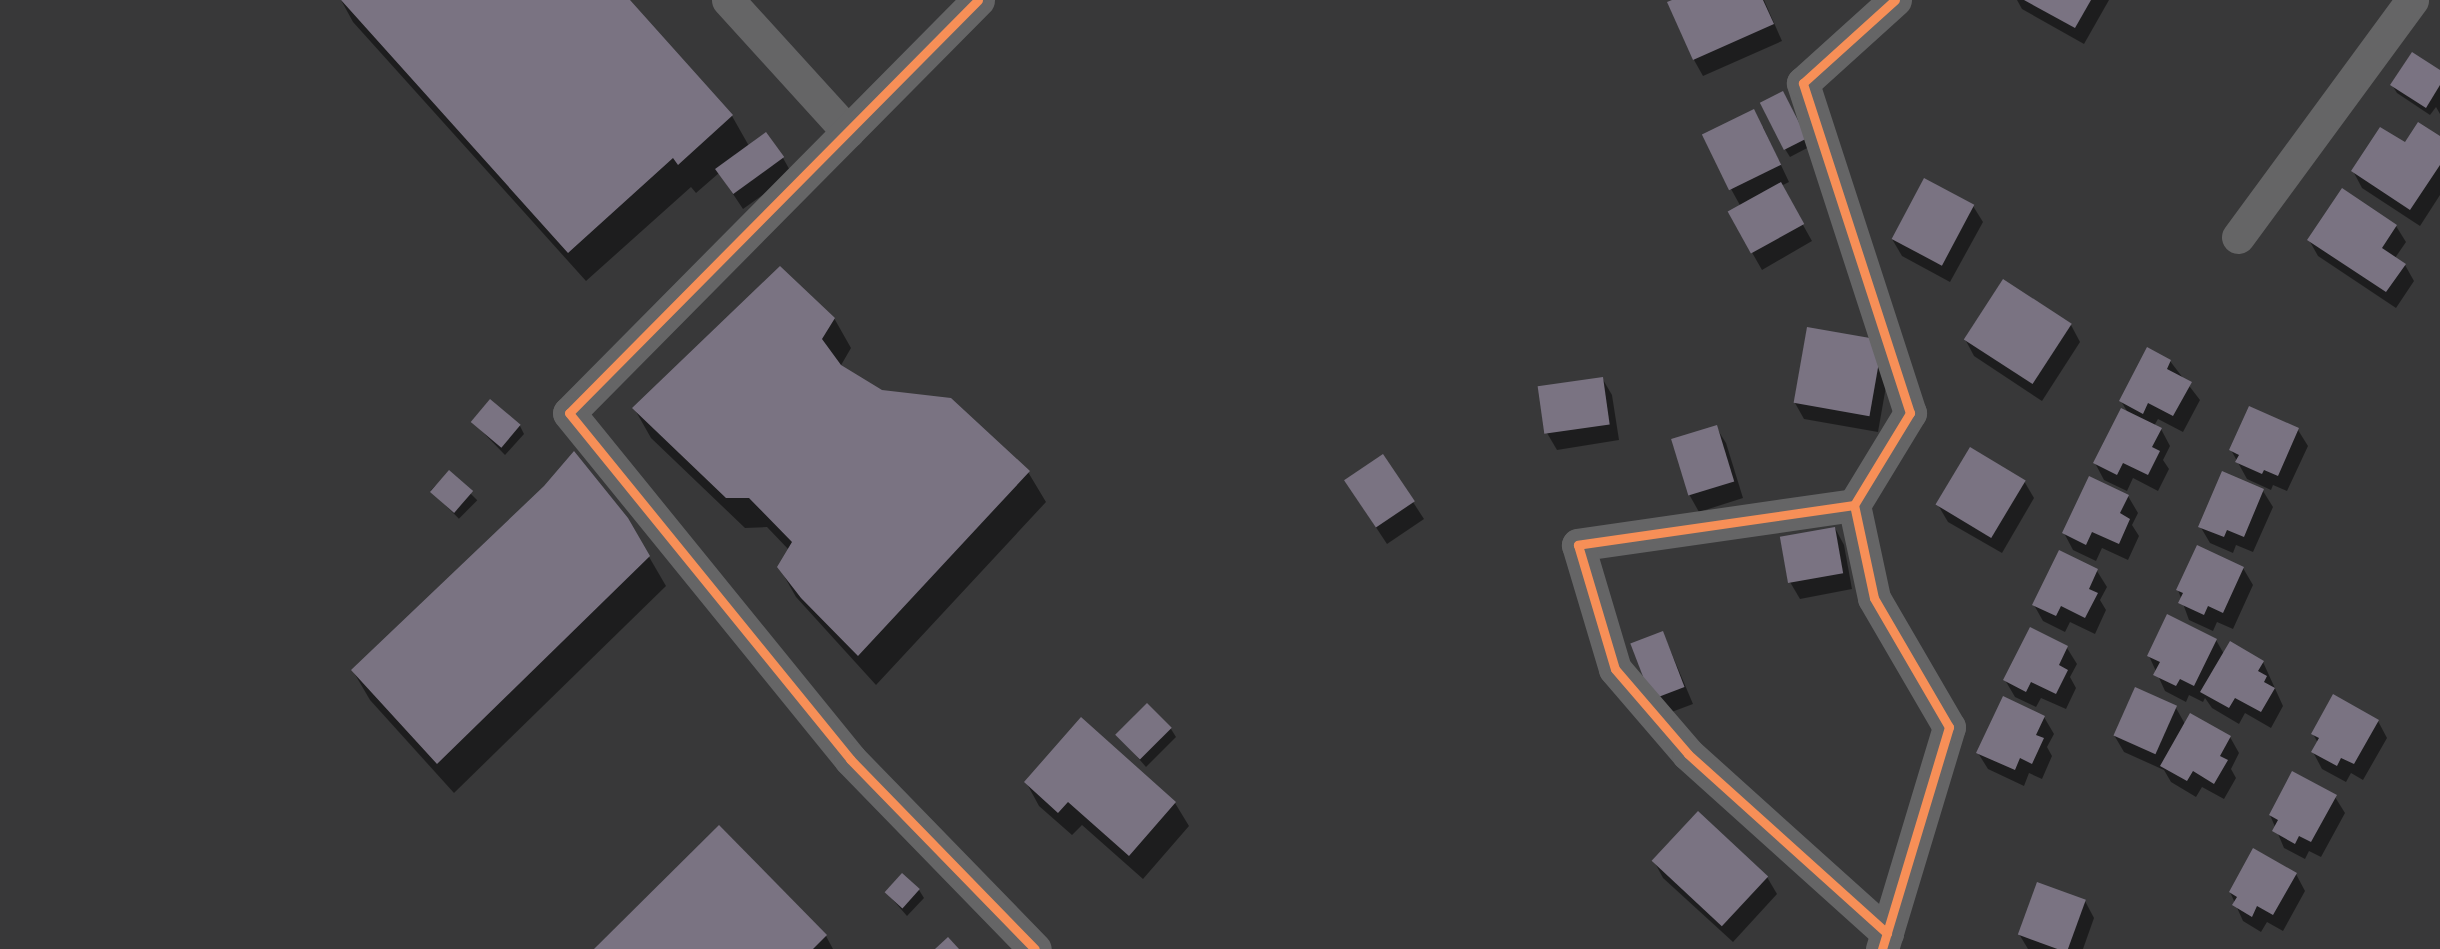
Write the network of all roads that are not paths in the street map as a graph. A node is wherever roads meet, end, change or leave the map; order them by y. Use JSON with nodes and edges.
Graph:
{"nodes":[{"id":1,"x":728,"y":0,"type":"edge"},
{"id":2,"x":978,"y":0,"type":"edge"},
{"id":3,"x":1895,"y":0,"type":"edge"},
{"id":4,"x":2412,"y":0,"type":"edge"},
{"id":5,"x":848,"y":132,"type":"junction"},
{"id":6,"x":2238,"y":237,"type":"dead end"},
{"id":7,"x":1854,"y":505,"type":"junction"},
{"id":8,"x":1884,"y":941,"type":"edge"},
{"id":9,"x":1035,"y":949,"type":"edge"}],
"edges":[{"from":1,"to":5,"type":"street"},
{"from":2,"to":5,"type":"street"},
{"from":3,"to":7,"type":"street"},
{"from":4,"to":6,"type":"street"},
{"from":5,"to":9,"type":"street"},
{"from":7,"to":8,"type":"street"},
{"from":7,"to":8,"type":"street"}]}
